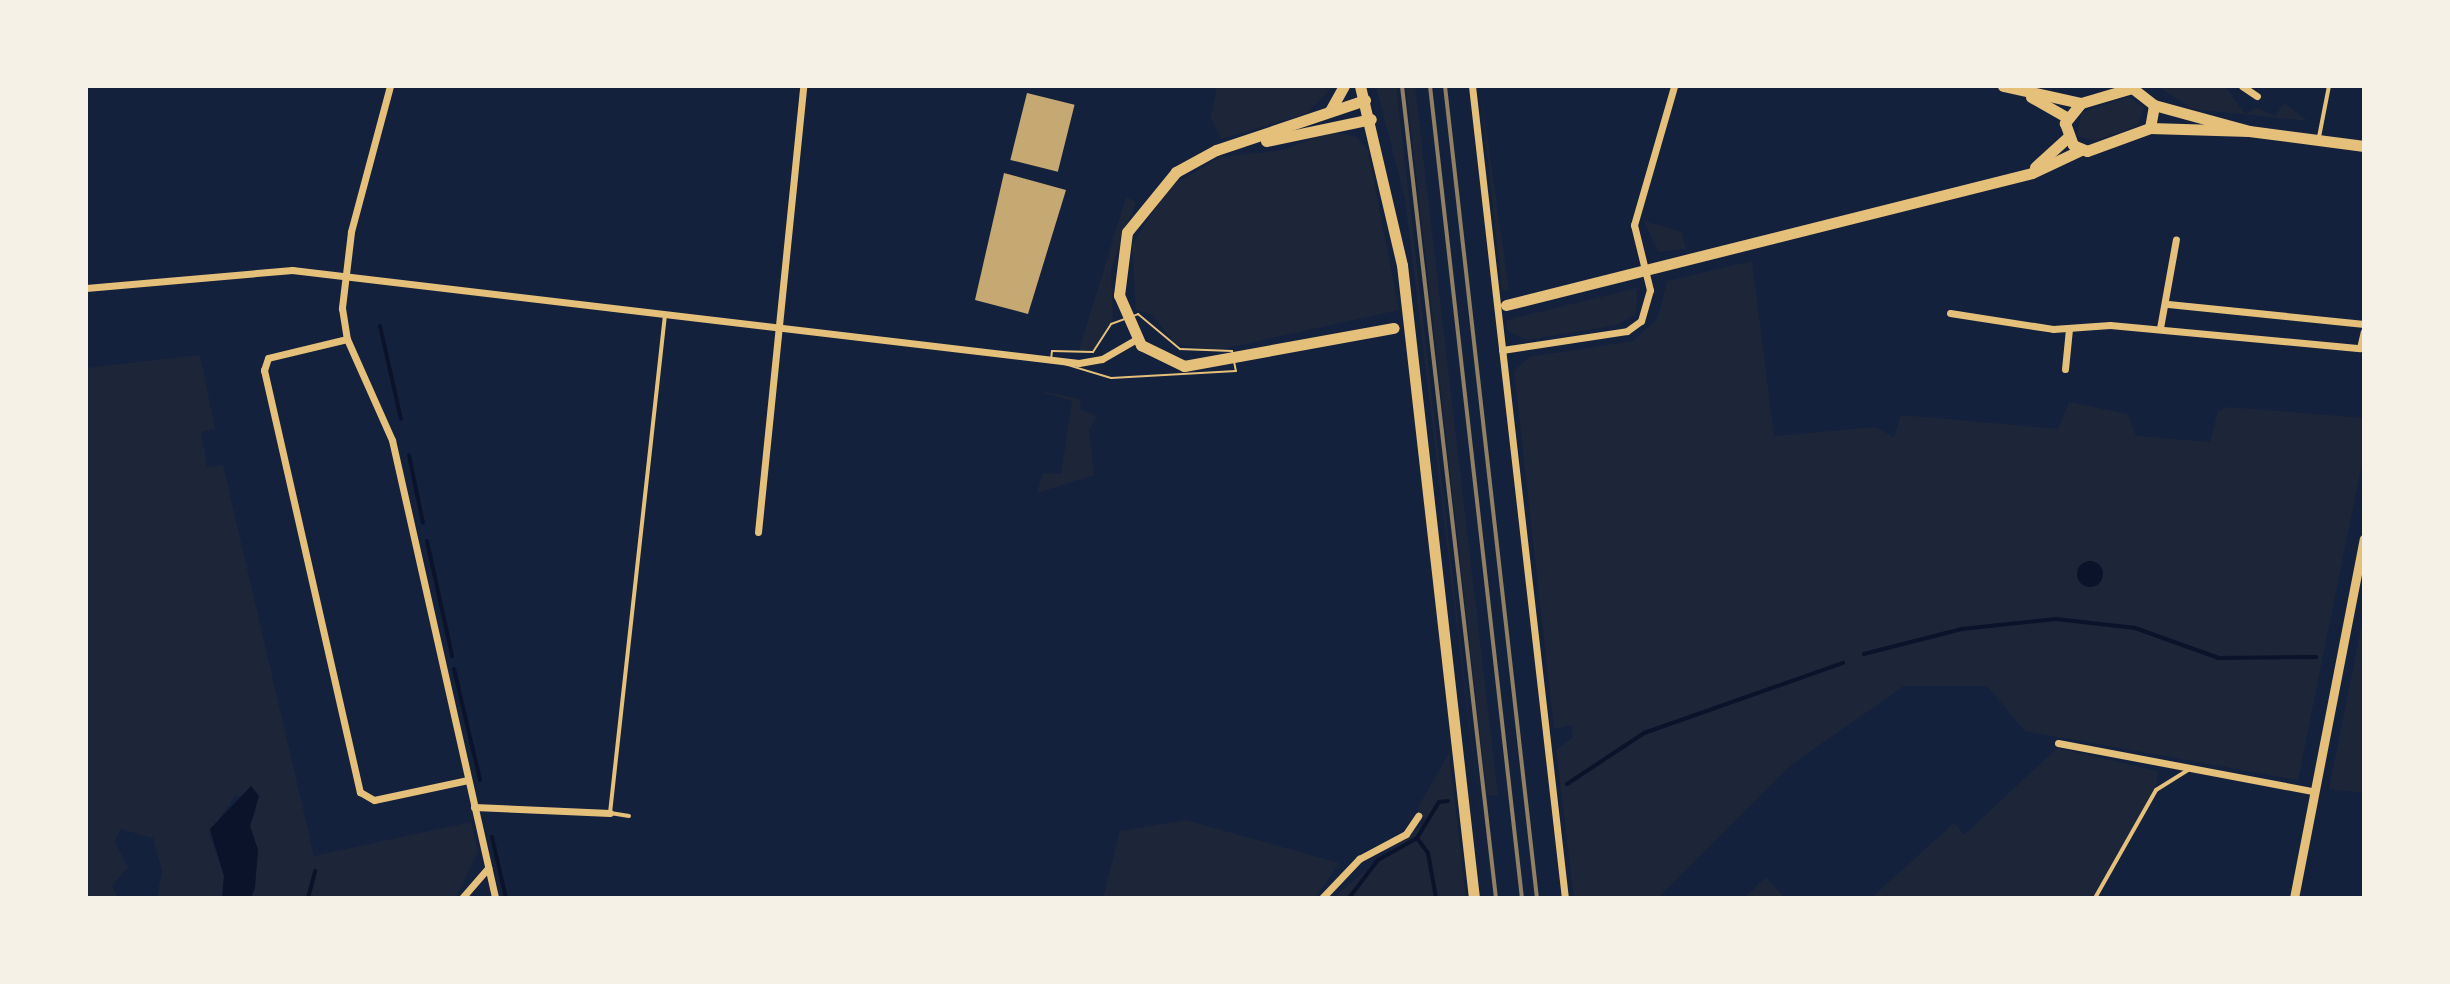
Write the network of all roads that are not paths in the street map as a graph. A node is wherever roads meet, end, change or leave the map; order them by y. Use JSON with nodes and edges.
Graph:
{"nodes":[{"id":1,"x":390,"y":86,"type":"edge"},
{"id":2,"x":803,"y":86,"type":"edge"},
{"id":3,"x":1344,"y":86,"type":"edge"},
{"id":4,"x":1360,"y":86,"type":"edge"},
{"id":5,"x":1472,"y":86,"type":"edge"},
{"id":6,"x":1674,"y":86,"type":"edge"},
{"id":7,"x":2002,"y":86,"type":"edge"},
{"id":8,"x":2242,"y":86,"type":"edge"},
{"id":9,"x":2329,"y":86,"type":"edge"},
{"id":10,"x":2123,"y":87,"type":"edge"},
{"id":11,"x":2257,"y":96,"type":"dead end"},
{"id":12,"x":1365,"y":100,"type":"junction"},
{"id":13,"x":2081,"y":103,"type":"junction"},
{"id":14,"x":2154,"y":105,"type":"junction"},
{"id":15,"x":1330,"y":111,"type":"junction"},
{"id":16,"x":2066,"y":117,"type":"junction"},
{"id":17,"x":1371,"y":119,"type":"junction"},
{"id":18,"x":2150,"y":128,"type":"junction"},
{"id":19,"x":2249,"y":131,"type":"junction"},
{"id":20,"x":2067,"y":138,"type":"junction"},
{"id":21,"x":2319,"y":139,"type":"junction"},
{"id":22,"x":1234,"y":145,"type":"junction"},
{"id":23,"x":2364,"y":146,"type":"edge"},
{"id":24,"x":2081,"y":150,"type":"junction"},
{"id":25,"x":2021,"y":175,"type":"junction"},
{"id":26,"x":2176,"y":239,"type":"dead end"},
{"id":27,"x":1647,"y":271,"type":"junction"},
{"id":28,"x":345,"y":276,"type":"junction"},
{"id":29,"x":86,"y":288,"type":"edge"},
{"id":30,"x":2168,"y":304,"type":"junction"},
{"id":31,"x":1506,"y":305,"type":"dead end"},
{"id":32,"x":1950,"y":313,"type":"dead end"},
{"id":33,"x":665,"y":315,"type":"junction"},
{"id":34,"x":2364,"y":324,"type":"edge"},
{"id":35,"x":1394,"y":328,"type":"dead end"},
{"id":36,"x":2160,"y":328,"type":"junction"},
{"id":37,"x":782,"y":329,"type":"junction"},
{"id":38,"x":2069,"y":329,"type":"junction"},
{"id":39,"x":2364,"y":331,"type":"edge"},
{"id":40,"x":347,"y":339,"type":"junction"},
{"id":41,"x":1136,"y":339,"type":"junction"},
{"id":42,"x":1502,"y":350,"type":"junction"},
{"id":43,"x":2065,"y":369,"type":"dead end"},
{"id":44,"x":758,"y":532,"type":"dead end"},
{"id":45,"x":2364,"y":539,"type":"edge"},
{"id":46,"x":2058,"y":743,"type":"dead end"},
{"id":47,"x":2189,"y":769,"type":"junction"},
{"id":48,"x":468,"y":780,"type":"junction"},
{"id":49,"x":2313,"y":791,"type":"junction"},
{"id":50,"x":474,"y":807,"type":"junction"},
{"id":51,"x":610,"y":813,"type":"junction"},
{"id":52,"x":629,"y":816,"type":"dead end"},
{"id":53,"x":1418,"y":816,"type":"dead end"},
{"id":54,"x":488,"y":868,"type":"junction"},
{"id":55,"x":462,"y":898,"type":"edge"},
{"id":56,"x":495,"y":898,"type":"edge"},
{"id":57,"x":1322,"y":898,"type":"edge"},
{"id":58,"x":1474,"y":898,"type":"edge"},
{"id":59,"x":1565,"y":898,"type":"edge"},
{"id":60,"x":2095,"y":898,"type":"edge"},
{"id":61,"x":2294,"y":898,"type":"edge"}],
"edges":[{"from":1,"to":28,"type":"street"},
{"from":2,"to":37,"type":"street"},
{"from":3,"to":15,"type":"main road"},
{"from":4,"to":12,"type":"main road"},
{"from":5,"to":42,"type":"street"},
{"from":6,"to":27,"type":"street"},
{"from":7,"to":13,"type":"main road"},
{"from":7,"to":16,"type":"main road"},
{"from":8,"to":11,"type":"street"},
{"from":9,"to":21,"type":"lane"},
{"from":10,"to":13,"type":"main road"},
{"from":10,"to":14,"type":"main road"},
{"from":12,"to":15,"type":"main road"},
{"from":12,"to":17,"type":"main road"},
{"from":13,"to":16,"type":"main road"},
{"from":14,"to":18,"type":"main road"},
{"from":14,"to":19,"type":"main road"},
{"from":15,"to":22,"type":"main road"},
{"from":16,"to":20,"type":"main road"},
{"from":17,"to":22,"type":"main road"},
{"from":17,"to":58,"type":"main road"},
{"from":18,"to":19,"type":"main road"},
{"from":18,"to":24,"type":"main road"},
{"from":19,"to":21,"type":"main road"},
{"from":20,"to":24,"type":"main road"},
{"from":20,"to":25,"type":"main road"},
{"from":21,"to":23,"type":"main road"},
{"from":22,"to":41,"type":"main road"},
{"from":24,"to":25,"type":"main road"},
{"from":25,"to":27,"type":"main road"},
{"from":26,"to":30,"type":"street"},
{"from":27,"to":31,"type":"main road"},
{"from":27,"to":42,"type":"street"},
{"from":28,"to":29,"type":"street"},
{"from":28,"to":33,"type":"street"},
{"from":28,"to":40,"type":"street"},
{"from":30,"to":34,"type":"street"},
{"from":30,"to":36,"type":"street"},
{"from":32,"to":38,"type":"street"},
{"from":33,"to":37,"type":"street"},
{"from":33,"to":51,"type":"lane"},
{"from":35,"to":41,"type":"main road"},
{"from":36,"to":38,"type":"street"},
{"from":36,"to":39,"type":"street"},
{"from":37,"to":41,"type":"street"},
{"from":37,"to":44,"type":"street"},
{"from":38,"to":43,"type":"street"},
{"from":40,"to":48,"type":"street"},
{"from":40,"to":48,"type":"street"},
{"from":42,"to":59,"type":"street"},
{"from":45,"to":49,"type":"street"},
{"from":46,"to":47,"type":"street"},
{"from":47,"to":49,"type":"street"},
{"from":47,"to":60,"type":"lane"},
{"from":48,"to":50,"type":"street"},
{"from":49,"to":61,"type":"street"},
{"from":50,"to":51,"type":"street"},
{"from":50,"to":54,"type":"street"},
{"from":51,"to":52,"type":"lane"},
{"from":53,"to":57,"type":"street"},
{"from":54,"to":55,"type":"street"},
{"from":54,"to":56,"type":"street"}]}
